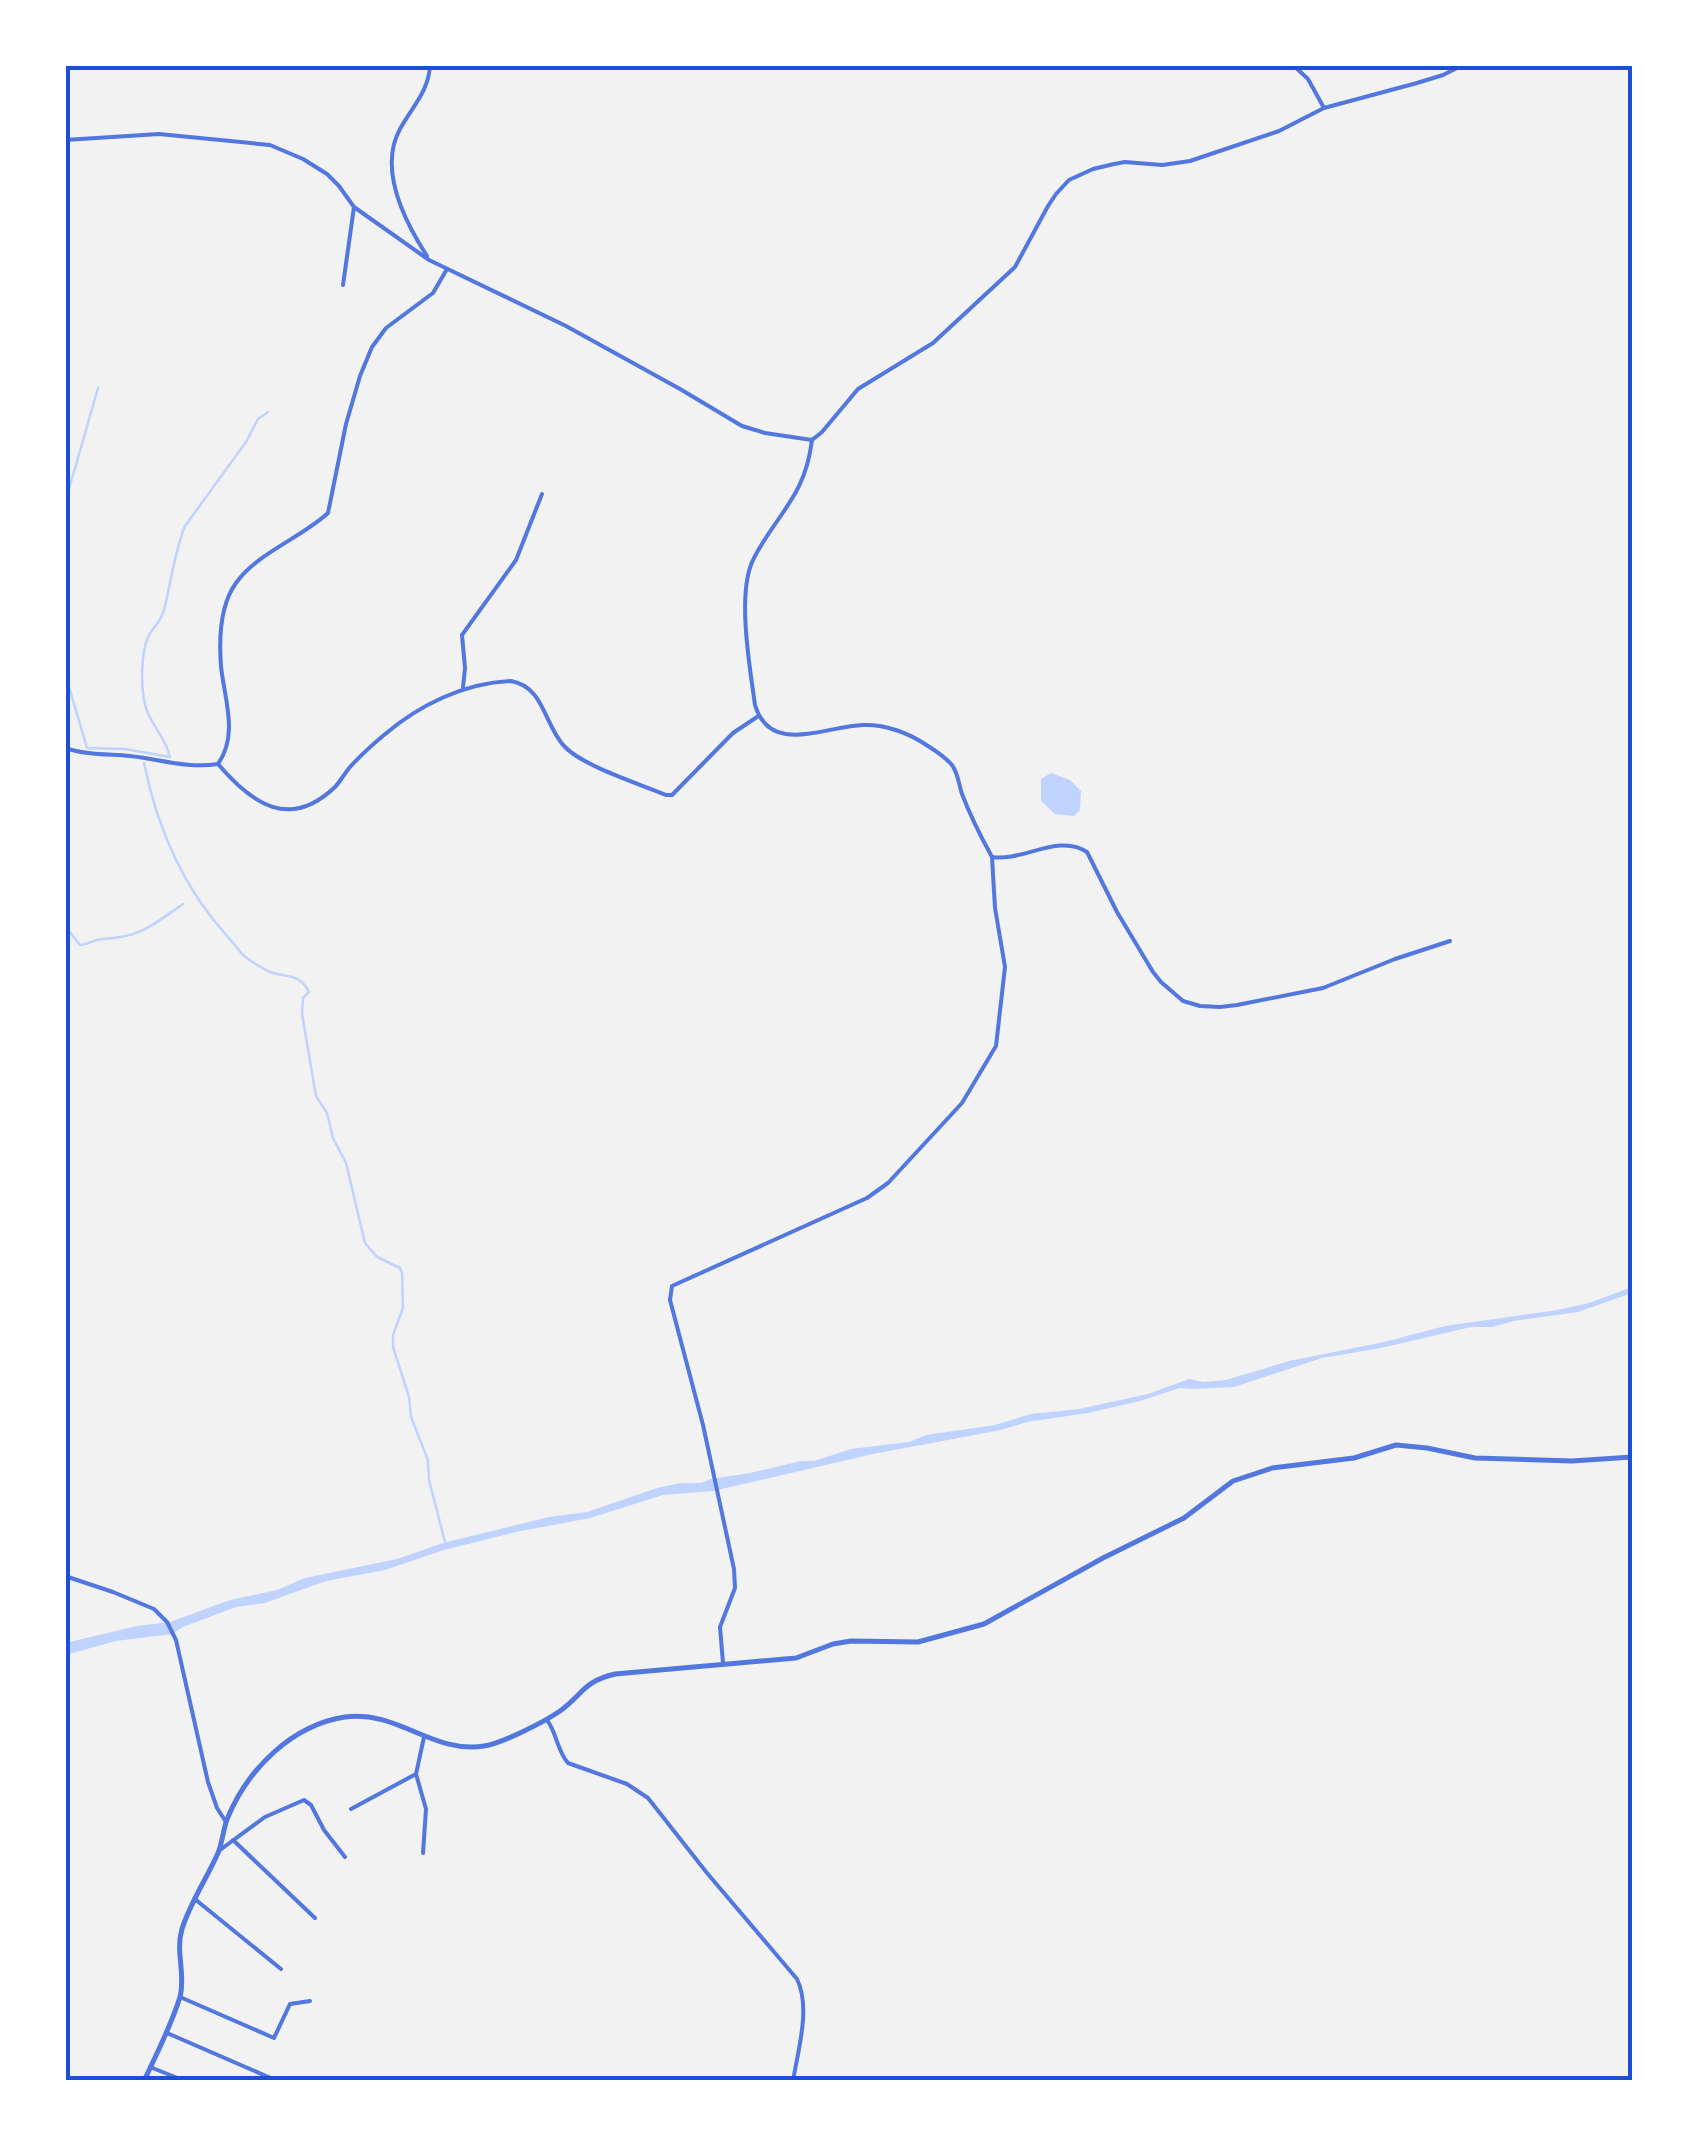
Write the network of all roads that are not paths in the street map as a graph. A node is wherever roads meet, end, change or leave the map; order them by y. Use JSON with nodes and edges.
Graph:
{"nodes":[{"id":1,"x":430,"y":65,"type":"edge"},
{"id":2,"x":1293,"y":65,"type":"edge"},
{"id":3,"x":1463,"y":65,"type":"edge"},
{"id":4,"x":1324,"y":108,"type":"junction"},
{"id":5,"x":65,"y":140,"type":"edge"},
{"id":6,"x":354,"y":207,"type":"junction"},
{"id":7,"x":430,"y":260,"type":"junction"},
{"id":8,"x":447,"y":269,"type":"junction"},
{"id":9,"x":343,"y":284,"type":"dead end"},
{"id":10,"x":812,"y":440,"type":"junction"},
{"id":11,"x":542,"y":494,"type":"dead end"},
{"id":12,"x":463,"y":689,"type":"junction"},
{"id":13,"x":758,"y":716,"type":"junction"},
{"id":14,"x":65,"y":748,"type":"edge"},
{"id":15,"x":218,"y":764,"type":"junction"},
{"id":16,"x":992,"y":856,"type":"junction"},
{"id":17,"x":1450,"y":941,"type":"dead end"},
{"id":18,"x":1632,"y":1458,"type":"edge"},
{"id":19,"x":65,"y":1576,"type":"edge"},
{"id":20,"x":723,"y":1663,"type":"junction"},
{"id":21,"x":546,"y":1720,"type":"junction"},
{"id":22,"x":424,"y":1737,"type":"junction"},
{"id":23,"x":416,"y":1774,"type":"junction"},
{"id":24,"x":351,"y":1809,"type":"dead end"},
{"id":25,"x":226,"y":1822,"type":"junction"},
{"id":26,"x":233,"y":1840,"type":"junction"},
{"id":27,"x":218,"y":1851,"type":"junction"},
{"id":28,"x":423,"y":1853,"type":"dead end"},
{"id":29,"x":345,"y":1857,"type":"dead end"},
{"id":30,"x":196,"y":1900,"type":"junction"},
{"id":31,"x":315,"y":1918,"type":"dead end"},
{"id":32,"x":282,"y":1969,"type":"dead end"},
{"id":33,"x":180,"y":1997,"type":"junction"},
{"id":34,"x":310,"y":2001,"type":"dead end"},
{"id":35,"x":167,"y":2033,"type":"junction"},
{"id":36,"x":150,"y":2068,"type":"junction"},
{"id":37,"x":273,"y":2079,"type":"edge"},
{"id":38,"x":144,"y":2081,"type":"edge"},
{"id":39,"x":186,"y":2081,"type":"edge"},
{"id":40,"x":793,"y":2081,"type":"edge"}],
"edges":[{"from":1,"to":7,"type":"street"},
{"from":2,"to":4,"type":"street"},
{"from":3,"to":4,"type":"street"},
{"from":4,"to":10,"type":"street"},
{"from":5,"to":6,"type":"street"},
{"from":6,"to":7,"type":"street"},
{"from":6,"to":9,"type":"street"},
{"from":7,"to":8,"type":"street"},
{"from":8,"to":10,"type":"street"},
{"from":8,"to":15,"type":"street"},
{"from":10,"to":13,"type":"street"},
{"from":11,"to":12,"type":"street"},
{"from":12,"to":13,"type":"street"},
{"from":12,"to":15,"type":"street"},
{"from":13,"to":16,"type":"street"},
{"from":14,"to":15,"type":"street"},
{"from":16,"to":17,"type":"street"},
{"from":16,"to":20,"type":"street"},
{"from":18,"to":20,"type":"street"},
{"from":19,"to":25,"type":"street"},
{"from":20,"to":21,"type":"street"},
{"from":21,"to":22,"type":"street"},
{"from":21,"to":40,"type":"street"},
{"from":22,"to":23,"type":"street"},
{"from":22,"to":25,"type":"street"},
{"from":23,"to":24,"type":"street"},
{"from":23,"to":28,"type":"street"},
{"from":25,"to":27,"type":"street"},
{"from":26,"to":27,"type":"street"},
{"from":26,"to":29,"type":"street"},
{"from":26,"to":31,"type":"street"},
{"from":27,"to":30,"type":"street"},
{"from":30,"to":32,"type":"street"},
{"from":30,"to":33,"type":"street"},
{"from":33,"to":34,"type":"street"},
{"from":33,"to":35,"type":"street"},
{"from":35,"to":36,"type":"street"},
{"from":35,"to":37,"type":"street"},
{"from":36,"to":38,"type":"street"},
{"from":36,"to":39,"type":"street"}]}
